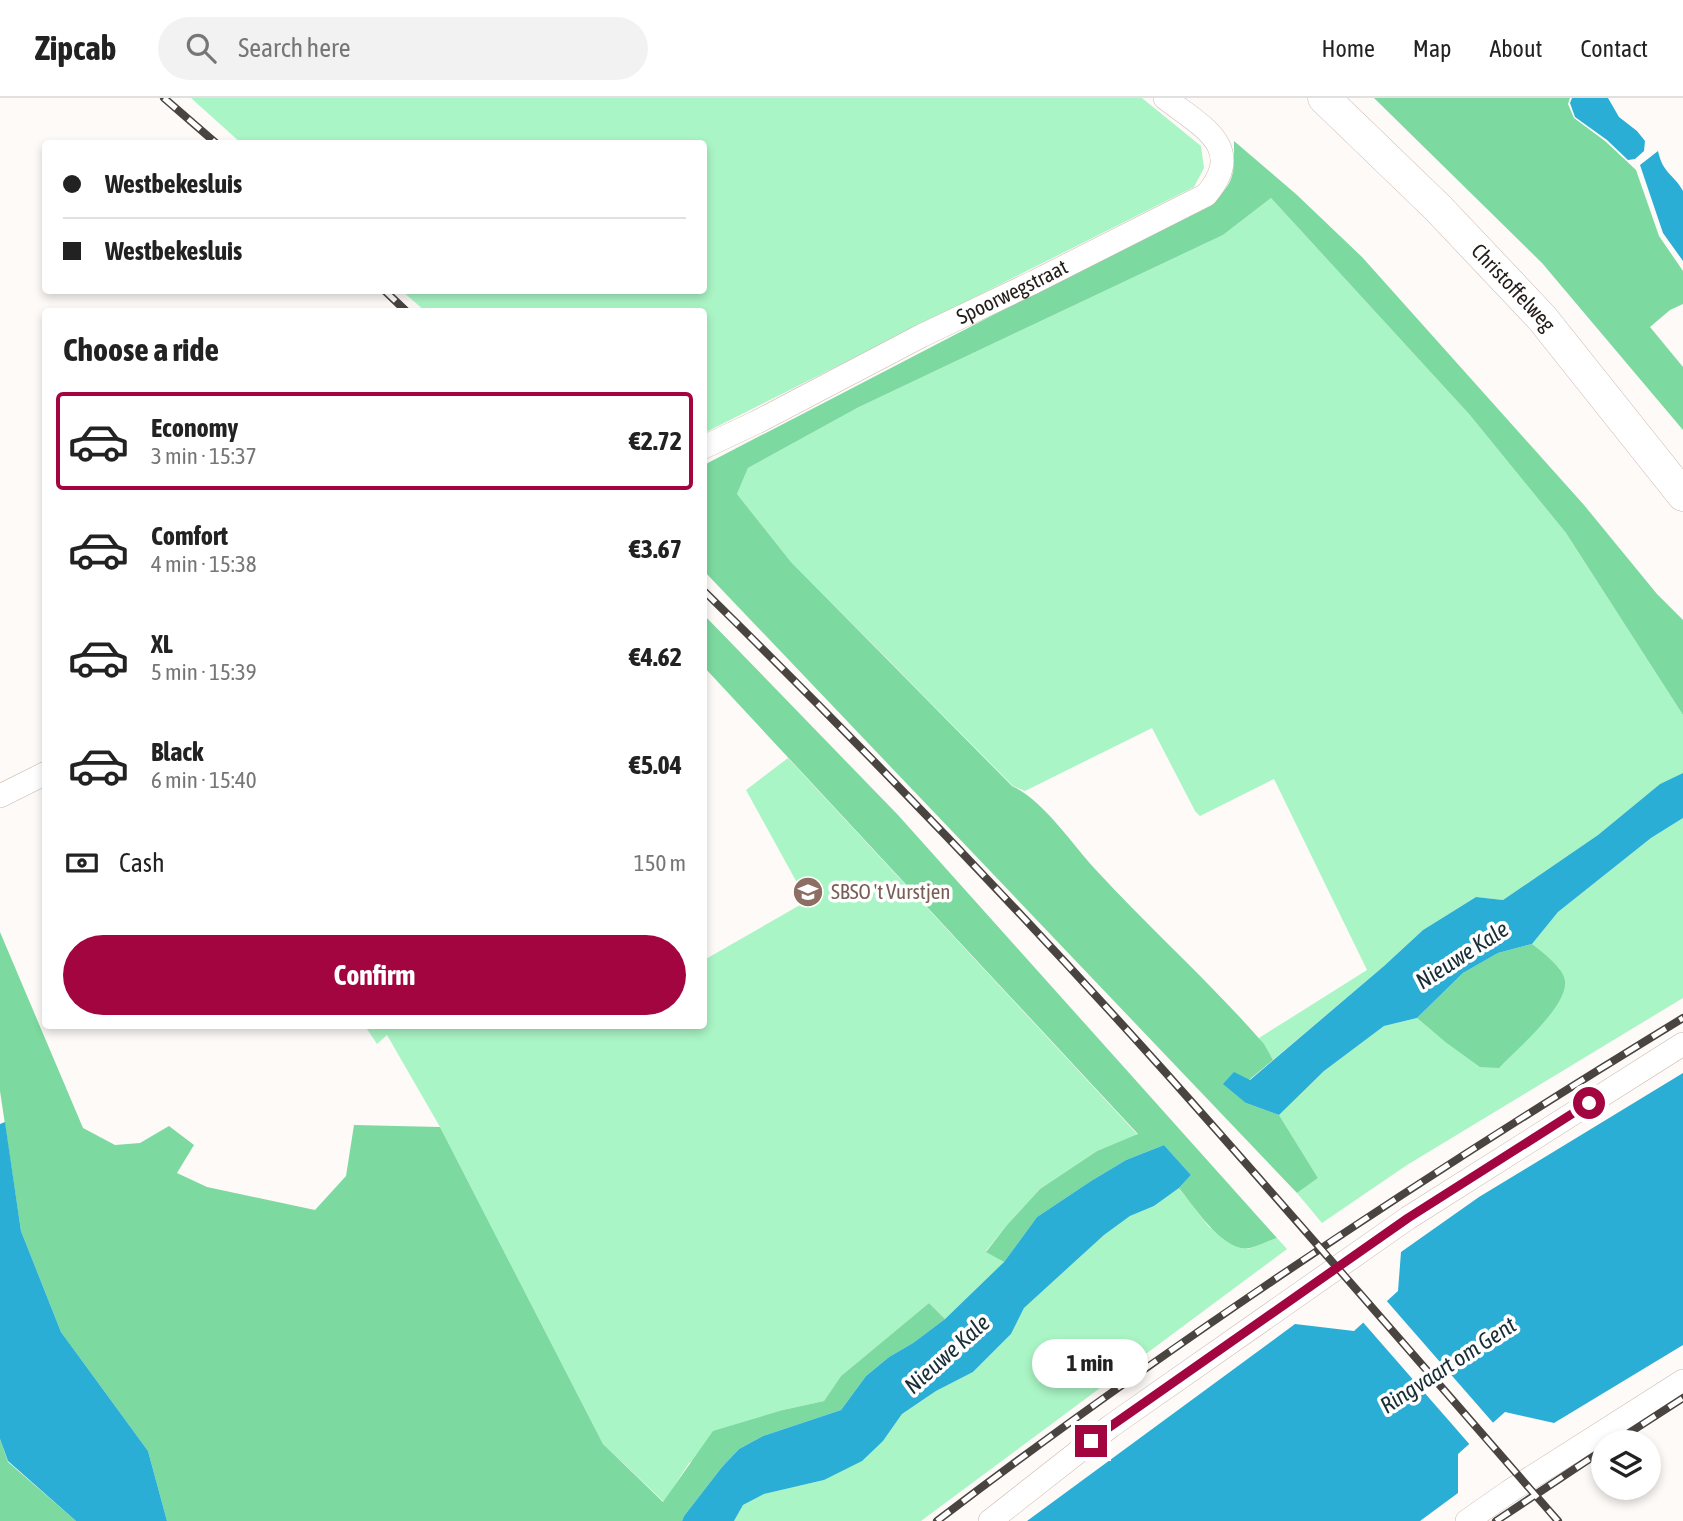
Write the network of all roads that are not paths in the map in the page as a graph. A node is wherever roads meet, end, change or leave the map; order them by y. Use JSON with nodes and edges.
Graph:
{"nodes":[{"id":1,"x":1165,"y":98,"type":"edge"},
{"id":2,"x":1324,"y":98,"type":"edge"},
{"id":3,"x":707,"y":446,"type":"edge"},
{"id":4,"x":1683,"y":495,"type":"edge"},
{"id":5,"x":42,"y":775,"type":"edge"},
{"id":6,"x":0,"y":796,"type":"edge"},
{"id":7,"x":1683,"y":1044,"type":"edge"},
{"id":8,"x":1683,"y":1381,"type":"edge"},
{"id":9,"x":990,"y":1521,"type":"edge"},
{"id":10,"x":1467,"y":1521,"type":"edge"}],
"edges":[{"from":1,"to":3,"type":"street","name":"Spoorwegstraat"},
{"from":2,"to":4,"type":"main road","name":"Christoffelweg"},
{"from":5,"to":6,"type":"street"},
{"from":7,"to":9,"type":"street"},
{"from":8,"to":10,"type":"street"}]}
